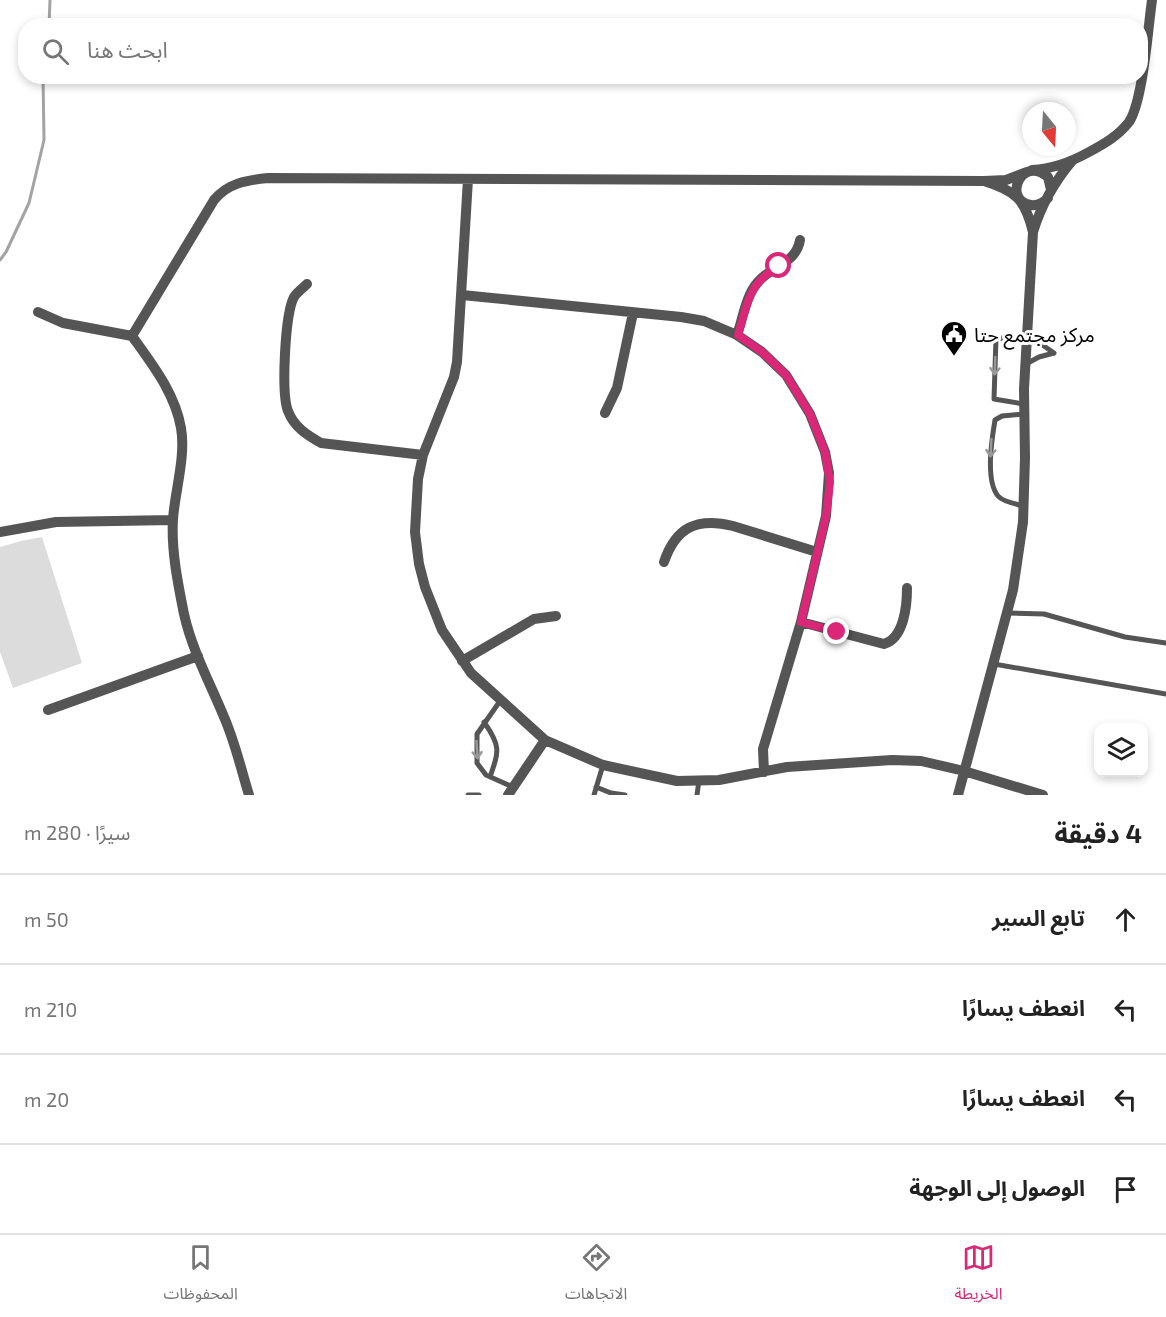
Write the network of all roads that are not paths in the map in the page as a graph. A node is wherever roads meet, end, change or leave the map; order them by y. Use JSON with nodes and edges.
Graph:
{"nodes":[{"id":1,"x":1152,"y":0,"type":"edge"},
{"id":2,"x":1148,"y":28,"type":"edge"},
{"id":3,"x":1140,"y":84,"type":"edge"},
{"id":4,"x":1072,"y":161,"type":"junction"},
{"id":5,"x":1029,"y":171,"type":"junction"},
{"id":6,"x":468,"y":179,"type":"junction"},
{"id":7,"x":984,"y":181,"type":"junction"},
{"id":8,"x":1049,"y":196,"type":"junction"},
{"id":9,"x":1018,"y":197,"type":"junction"},
{"id":10,"x":1034,"y":232,"type":"junction"},
{"id":11,"x":800,"y":240,"type":"dead end"},
{"id":12,"x":307,"y":284,"type":"dead end"},
{"id":13,"x":462,"y":295,"type":"junction"},
{"id":14,"x":38,"y":312,"type":"dead end"},
{"id":15,"x":633,"y":313,"type":"junction"},
{"id":16,"x":738,"y":335,"type":"junction"},
{"id":17,"x":132,"y":336,"type":"junction"},
{"id":18,"x":1027,"y":337,"type":"junction"},
{"id":19,"x":1026,"y":364,"type":"junction"},
{"id":20,"x":1024,"y":409,"type":"junction"},
{"id":21,"x":605,"y":412,"type":"dead end"},
{"id":22,"x":423,"y":455,"type":"junction"},
{"id":23,"x":1024,"y":506,"type":"junction"},
{"id":24,"x":173,"y":520,"type":"junction"},
{"id":25,"x":0,"y":532,"type":"edge"},
{"id":26,"x":817,"y":552,"type":"junction"},
{"id":27,"x":664,"y":562,"type":"dead end"},
{"id":28,"x":907,"y":588,"type":"dead end"},
{"id":29,"x":1006,"y":612,"type":"junction"},
{"id":30,"x":556,"y":616,"type":"dead end"},
{"id":31,"x":801,"y":622,"type":"junction"},
{"id":32,"x":1166,"y":643,"type":"edge"},
{"id":33,"x":198,"y":656,"type":"junction"},
{"id":34,"x":462,"y":661,"type":"junction"},
{"id":35,"x":994,"y":664,"type":"junction"},
{"id":36,"x":1166,"y":694,"type":"edge"},
{"id":37,"x":500,"y":701,"type":"junction"},
{"id":38,"x":48,"y":711,"type":"dead end"},
{"id":39,"x":484,"y":723,"type":"junction"},
{"id":40,"x":545,"y":740,"type":"junction"},
{"id":41,"x":603,"y":765,"type":"junction"},
{"id":42,"x":964,"y":771,"type":"junction"},
{"id":43,"x":764,"y":772,"type":"junction"},
{"id":44,"x":490,"y":777,"type":"junction"},
{"id":45,"x":699,"y":780,"type":"junction"},
{"id":46,"x":596,"y":787,"type":"junction"},
{"id":47,"x":511,"y":791,"type":"edge"},
{"id":48,"x":249,"y":795,"type":"edge"},
{"id":49,"x":468,"y":795,"type":"edge"},
{"id":50,"x":478,"y":795,"type":"edge"},
{"id":51,"x":594,"y":795,"type":"edge"},
{"id":52,"x":625,"y":795,"type":"edge"},
{"id":53,"x":697,"y":795,"type":"edge"},
{"id":54,"x":958,"y":795,"type":"edge"},
{"id":55,"x":1043,"y":795,"type":"edge"}],
"edges":[{"from":1,"to":2,"type":"street"},
{"from":3,"to":4,"type":"street"},
{"from":4,"to":5,"type":"street"},
{"from":4,"to":8,"type":"street"},
{"from":5,"to":7,"type":"street"},
{"from":5,"to":8,"type":"street"},
{"from":5,"to":9,"type":"street"},
{"from":6,"to":7,"type":"street"},
{"from":6,"to":13,"type":"street"},
{"from":6,"to":17,"type":"street"},
{"from":7,"to":9,"type":"street"},
{"from":8,"to":9,"type":"street"},
{"from":8,"to":10,"type":"street"},
{"from":9,"to":10,"type":"street"},
{"from":10,"to":18,"type":"street"},
{"from":11,"to":16,"type":"street"},
{"from":12,"to":22,"type":"street"},
{"from":13,"to":15,"type":"street"},
{"from":13,"to":22,"type":"street"},
{"from":14,"to":17,"type":"street"},
{"from":15,"to":16,"type":"street"},
{"from":15,"to":21,"type":"street"},
{"from":16,"to":26,"type":"street"},
{"from":17,"to":24,"type":"street"},
{"from":18,"to":19,"type":"street"},
{"from":18,"to":19,"type":"lane"},
{"from":18,"to":20,"type":"lane","one_way":true},
{"from":19,"to":20,"type":"street"},
{"from":20,"to":23,"type":"street"},
{"from":20,"to":23,"type":"lane","one_way":true},
{"from":22,"to":34,"type":"street"},
{"from":23,"to":29,"type":"street"},
{"from":24,"to":25,"type":"street"},
{"from":24,"to":33,"type":"street"},
{"from":26,"to":27,"type":"street"},
{"from":26,"to":31,"type":"street"},
{"from":28,"to":31,"type":"street"},
{"from":29,"to":32,"type":"lane"},
{"from":29,"to":35,"type":"street"},
{"from":30,"to":34,"type":"street"},
{"from":31,"to":43,"type":"street"},
{"from":33,"to":38,"type":"street"},
{"from":33,"to":48,"type":"street"},
{"from":34,"to":37,"type":"street"},
{"from":35,"to":36,"type":"lane"},
{"from":35,"to":42,"type":"street"},
{"from":37,"to":39,"type":"lane"},
{"from":37,"to":40,"type":"street"},
{"from":39,"to":44,"type":"lane"},
{"from":39,"to":44,"type":"lane","one_way":true},
{"from":40,"to":41,"type":"street"},
{"from":40,"to":47,"type":"street"},
{"from":41,"to":45,"type":"street"},
{"from":41,"to":46,"type":"lane"},
{"from":42,"to":43,"type":"street"},
{"from":42,"to":54,"type":"street"},
{"from":42,"to":55,"type":"street"},
{"from":43,"to":45,"type":"street"},
{"from":44,"to":47,"type":"lane"},
{"from":45,"to":53,"type":"lane"},
{"from":46,"to":51,"type":"lane"},
{"from":46,"to":52,"type":"lane"},
{"from":49,"to":50,"type":"lane"}]}
